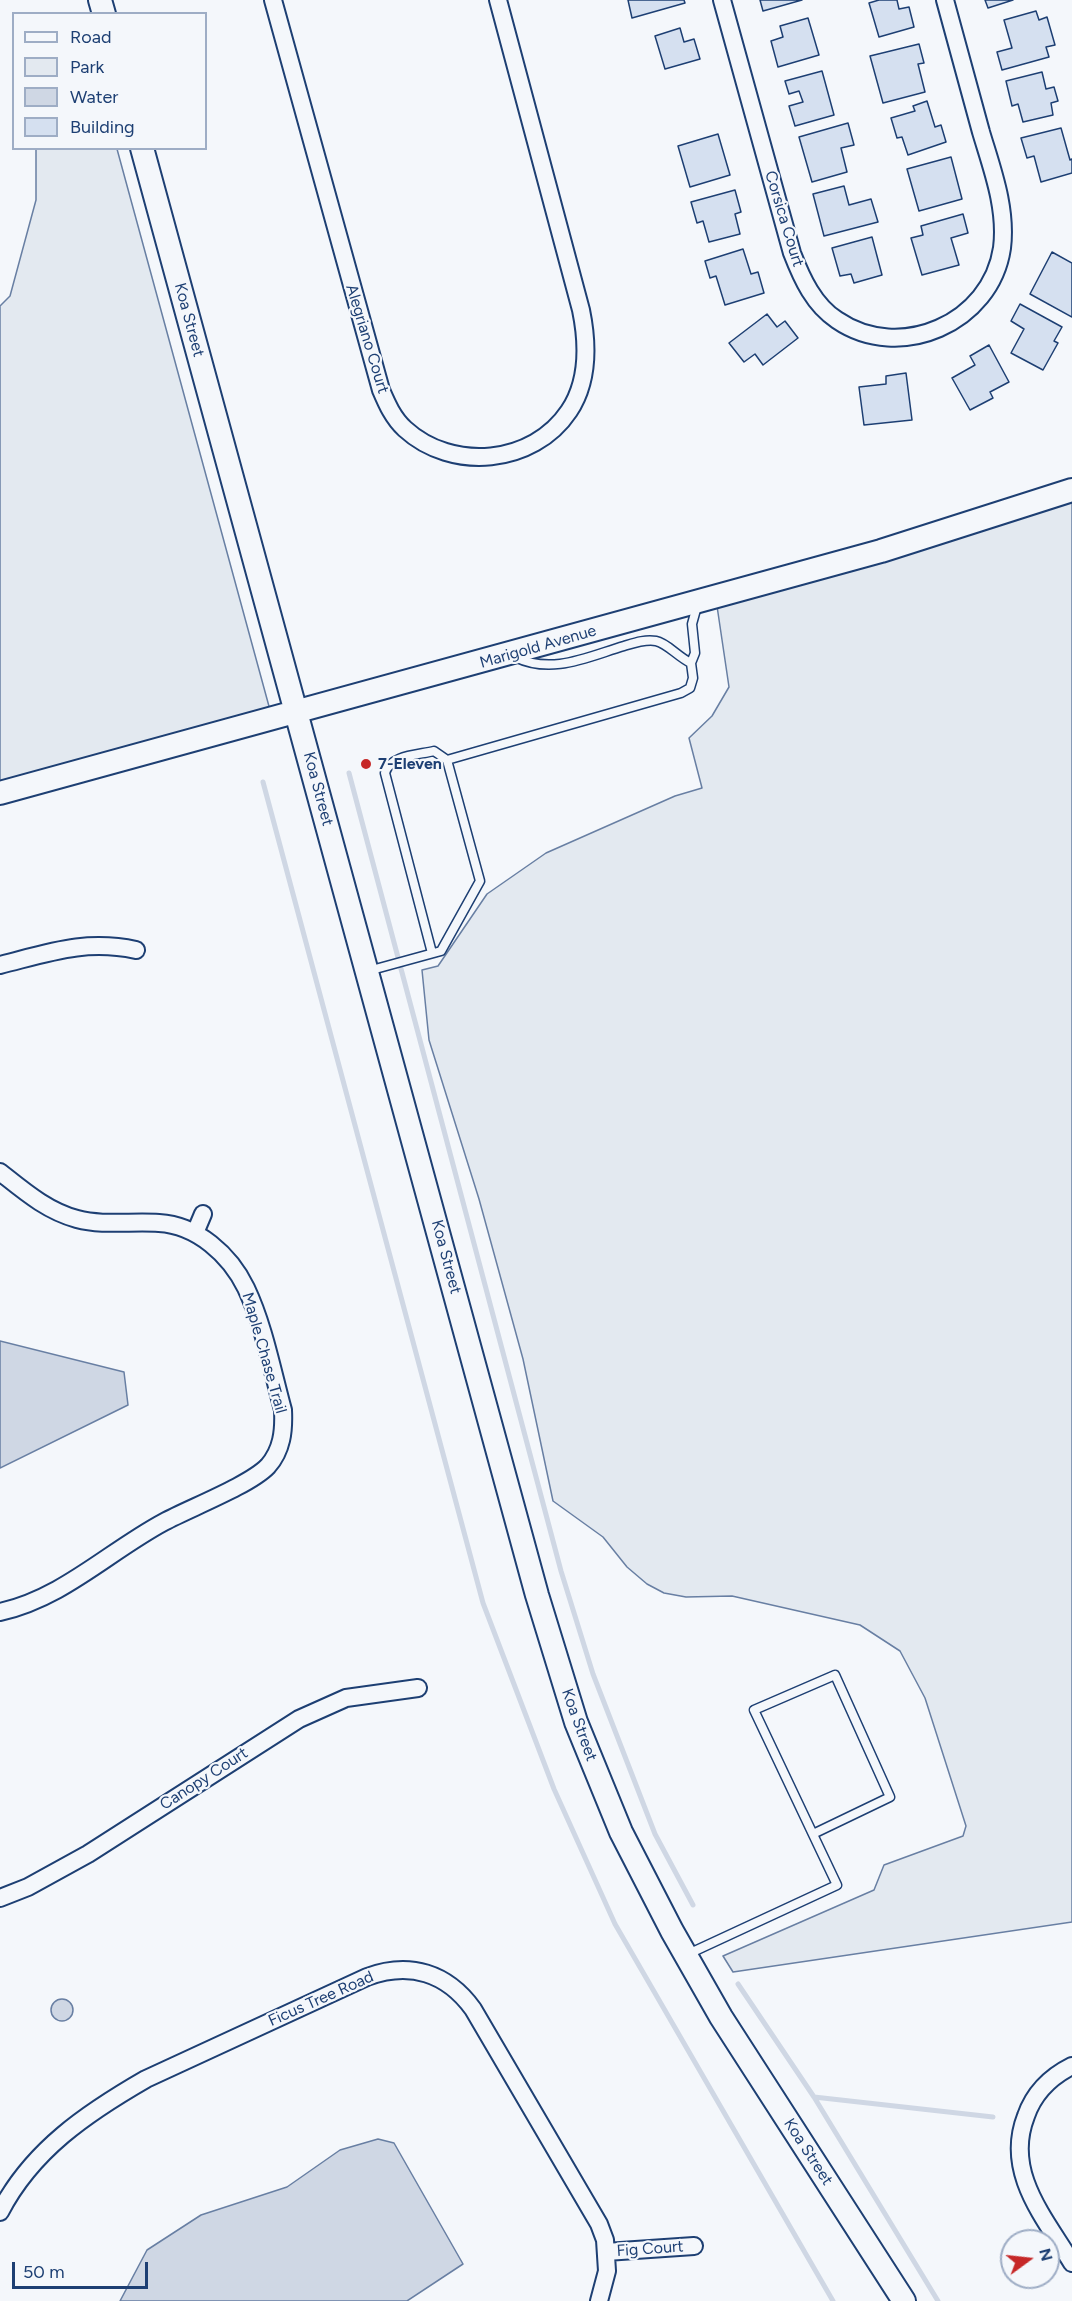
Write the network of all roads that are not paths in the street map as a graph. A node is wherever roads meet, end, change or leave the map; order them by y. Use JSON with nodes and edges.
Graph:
{"nodes":[{"id":1,"x":273,"y":0,"type":"edge"},
{"id":2,"x":498,"y":0,"type":"edge"},
{"id":3,"x":722,"y":0,"type":"edge"},
{"id":4,"x":945,"y":0,"type":"edge"},
{"id":5,"x":143,"y":150,"type":"edge"},
{"id":6,"x":1072,"y":490,"type":"edge"},
{"id":7,"x":698,"y":602,"type":"junction"},
{"id":8,"x":511,"y":655,"type":"junction"},
{"id":9,"x":691,"y":663,"type":"junction"},
{"id":10,"x":297,"y":712,"type":"junction"},
{"id":11,"x":447,"y":760,"type":"junction"},
{"id":12,"x":0,"y":793,"type":"edge"},
{"id":13,"x":136,"y":950,"type":"dead end"},
{"id":14,"x":432,"y":953,"type":"junction"},
{"id":15,"x":0,"y":965,"type":"edge"},
{"id":16,"x":367,"y":971,"type":"junction"},
{"id":17,"x":0,"y":1172,"type":"edge"},
{"id":18,"x":203,"y":1214,"type":"dead end"},
{"id":19,"x":195,"y":1233,"type":"junction"},
{"id":20,"x":0,"y":1612,"type":"edge"},
{"id":21,"x":418,"y":1688,"type":"dead end"},
{"id":22,"x":813,"y":1834,"type":"junction"},
{"id":23,"x":0,"y":1898,"type":"edge"},
{"id":24,"x":686,"y":1955,"type":"junction"},
{"id":25,"x":1072,"y":2066,"type":"edge"},
{"id":26,"x":0,"y":2212,"type":"edge"},
{"id":27,"x":694,"y":2246,"type":"dead end"},
{"id":28,"x":606,"y":2252,"type":"junction"},
{"id":29,"x":1072,"y":2264,"type":"edge"},
{"id":30,"x":599,"y":2301,"type":"edge"},
{"id":31,"x":904,"y":2301,"type":"edge"}],
"edges":[{"from":1,"to":2,"type":"street","name":"Alegriano Court"},
{"from":3,"to":4,"type":"street","name":"Corsica Court"},
{"from":5,"to":10,"type":"main road","name":"Koa Street"},
{"from":6,"to":7,"type":"main road","name":"Marigold Avenue"},
{"from":7,"to":8,"type":"main road","name":"Marigold Avenue"},
{"from":7,"to":9,"type":"lane"},
{"from":8,"to":9,"type":"lane"},
{"from":8,"to":10,"type":"main road","name":"Marigold Avenue"},
{"from":9,"to":11,"type":"lane"},
{"from":10,"to":12,"type":"main road","name":"Marigold Avenue"},
{"from":10,"to":16,"type":"main road","name":"Koa Street"},
{"from":11,"to":14,"type":"lane"},
{"from":11,"to":14,"type":"lane"},
{"from":13,"to":15,"type":"street"},
{"from":14,"to":16,"type":"lane"},
{"from":16,"to":24,"type":"main road","name":"Koa Street"},
{"from":17,"to":19,"type":"street","name":"Maple Chase Trail"},
{"from":18,"to":19,"type":"street"},
{"from":19,"to":20,"type":"street","name":"Maple Chase Trail"},
{"from":21,"to":23,"type":"street","name":"Canopy Court"},
{"from":22,"to":22,"type":"lane"},
{"from":22,"to":24,"type":"lane"},
{"from":24,"to":31,"type":"main road","name":"Koa Street"},
{"from":25,"to":29,"type":"street"},
{"from":26,"to":28,"type":"street","name":"Ficus Tree Road"},
{"from":27,"to":28,"type":"street","name":"Fig Court"},
{"from":28,"to":30,"type":"street","name":"Ficus Tree Road"}]}
